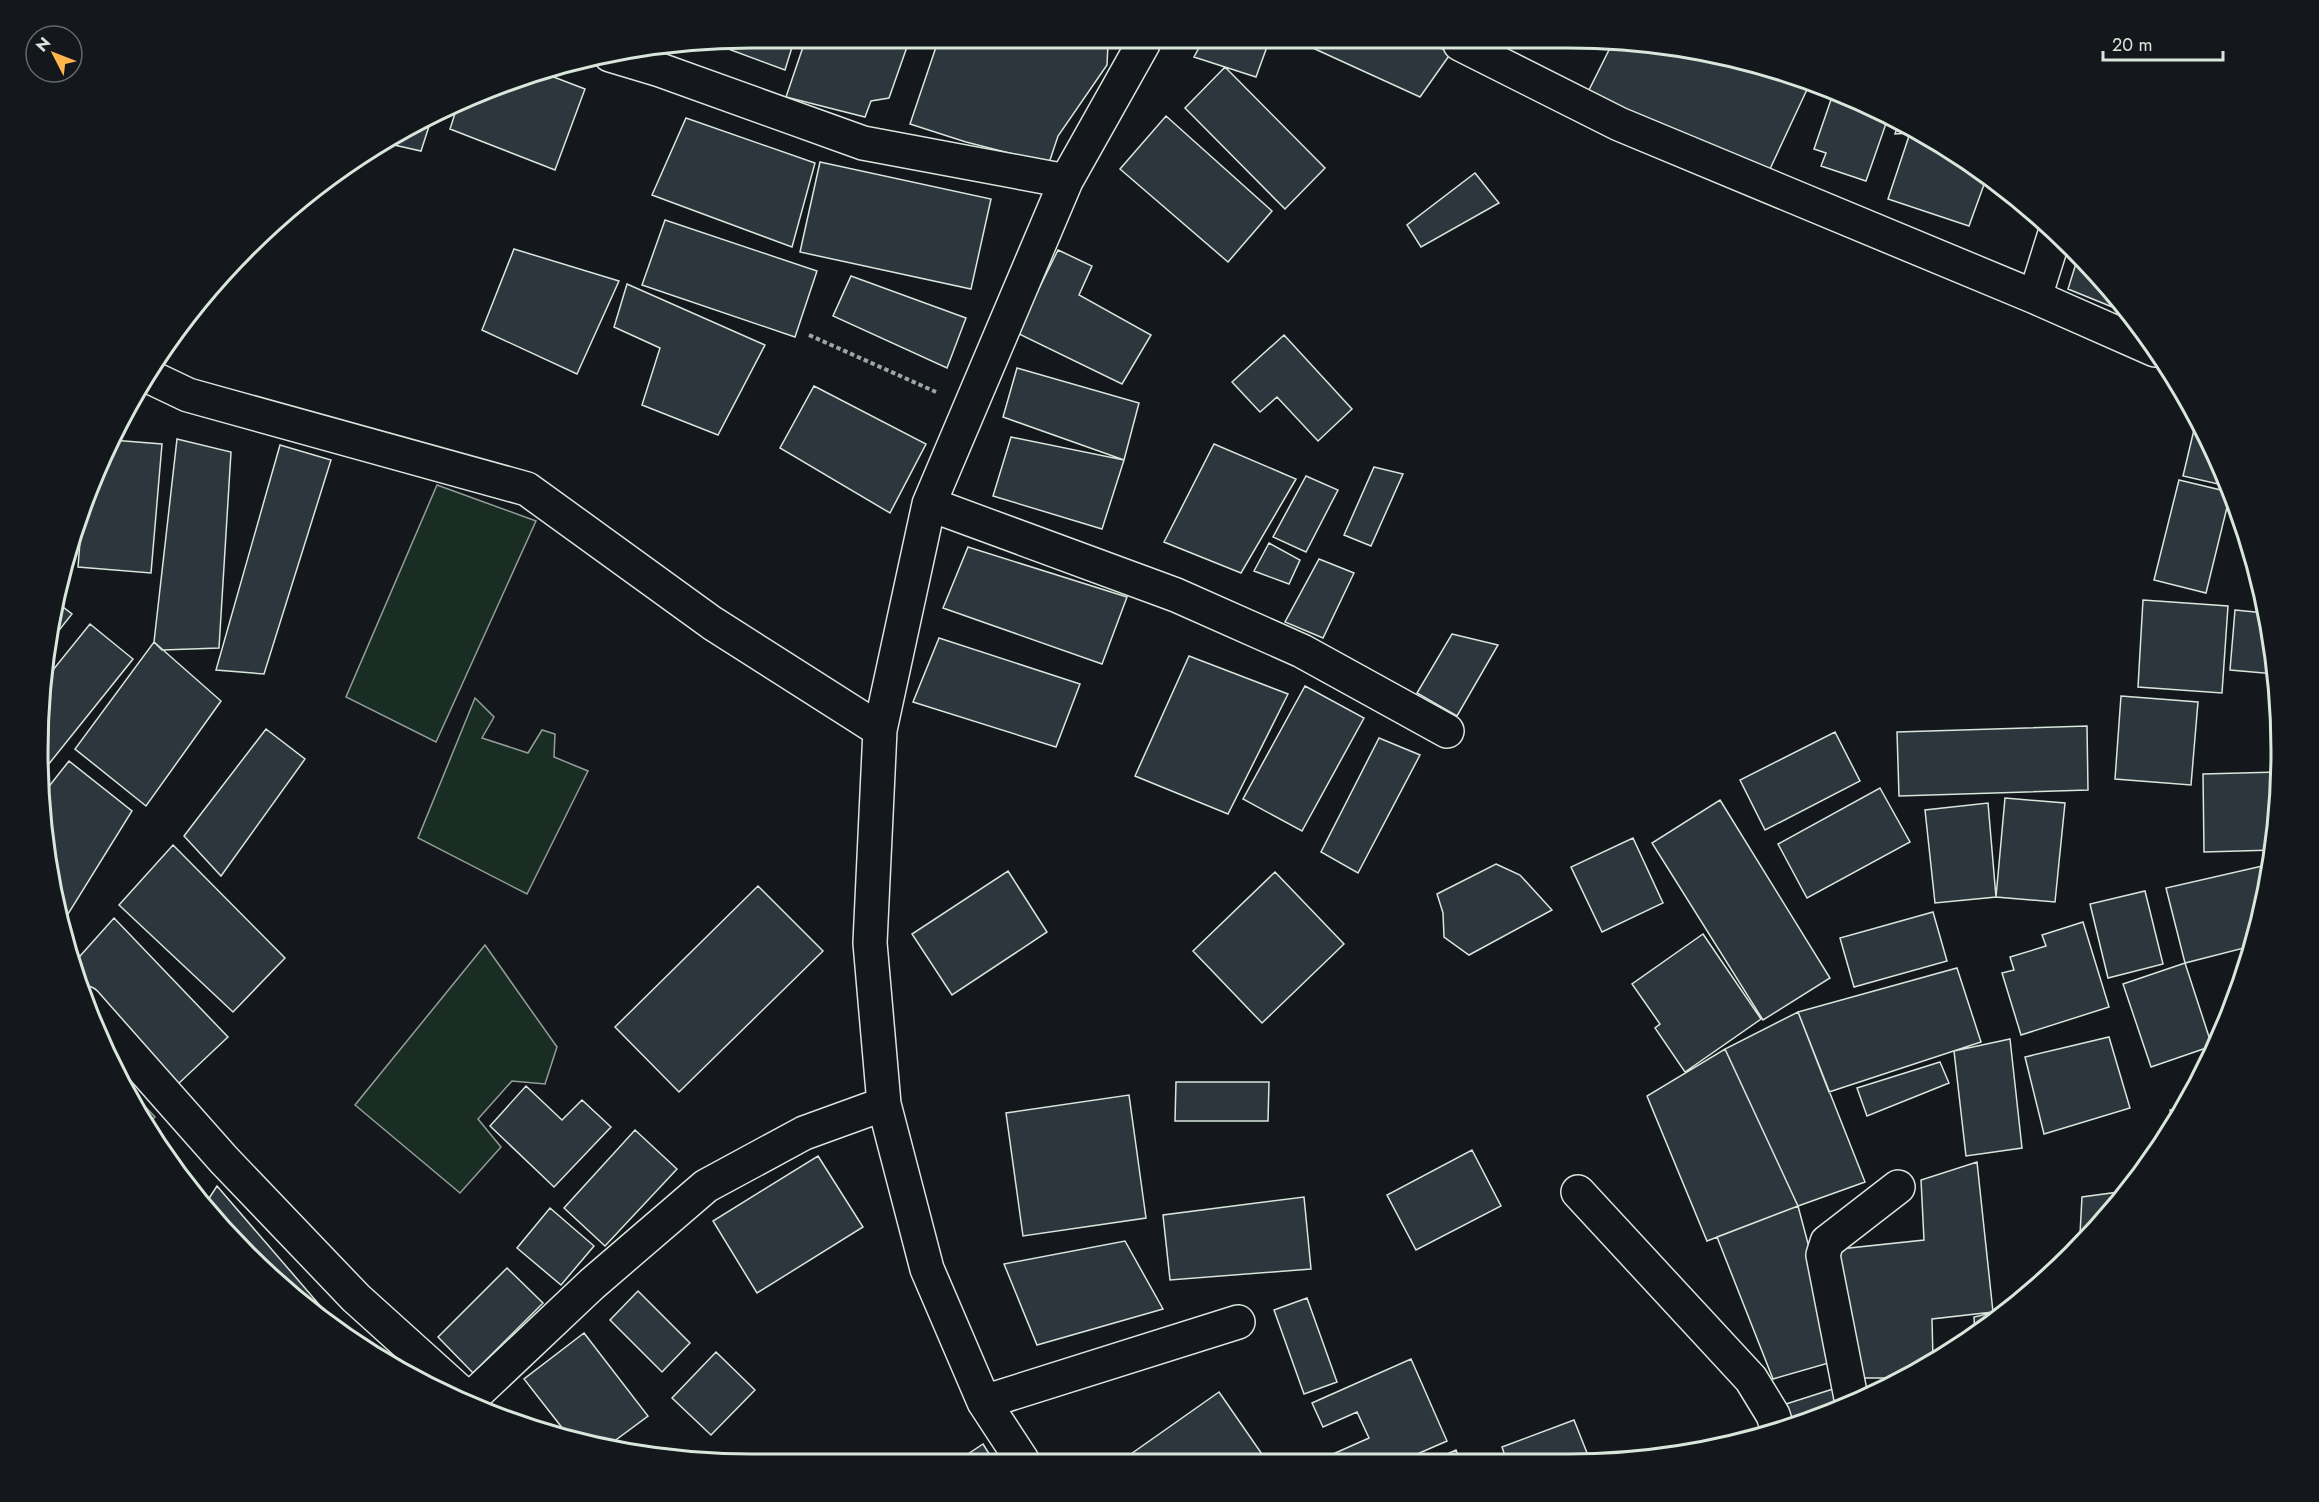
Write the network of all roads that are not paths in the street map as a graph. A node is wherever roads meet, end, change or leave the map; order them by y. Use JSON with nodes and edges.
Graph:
{"nodes":[{"id":1,"x":1141,"y":48,"type":"edge"},
{"id":2,"x":1468,"y":48,"type":"edge"},
{"id":3,"x":625,"y":60,"type":"edge"},
{"id":4,"x":1066,"y":181,"type":"junction"},
{"id":5,"x":2052,"y":242,"type":"edge"},
{"id":6,"x":2035,"y":297,"type":"junction"},
{"id":7,"x":2141,"y":344,"type":"edge"},
{"id":8,"x":154,"y":379,"type":"edge"},
{"id":9,"x":928,"y":504,"type":"junction"},
{"id":10,"x":880,"y":730,"type":"junction"},
{"id":11,"x":1447,"y":731,"type":"dead end"},
{"id":12,"x":104,"y":1024,"type":"edge"},
{"id":13,"x":884,"y":1104,"type":"junction"},
{"id":14,"x":1898,"y":1187,"type":"dead end"},
{"id":15,"x":1578,"y":1192,"type":"dead end"},
{"id":16,"x":1239,"y":1322,"type":"dead end"},
{"id":17,"x":450,"y":1386,"type":"edge"},
{"id":18,"x":1850,"y":1394,"type":"edge"},
{"id":19,"x":473,"y":1396,"type":"edge"},
{"id":20,"x":984,"y":1402,"type":"junction"},
{"id":21,"x":1775,"y":1423,"type":"edge"},
{"id":22,"x":1018,"y":1454,"type":"edge"}],
"edges":[{"from":1,"to":4,"type":"street"},
{"from":2,"to":6,"type":"street"},
{"from":3,"to":4,"type":"street"},
{"from":4,"to":9,"type":"street"},
{"from":5,"to":6,"type":"street"},
{"from":6,"to":7,"type":"street"},
{"from":8,"to":10,"type":"street"},
{"from":9,"to":10,"type":"street"},
{"from":9,"to":11,"type":"street"},
{"from":10,"to":13,"type":"street"},
{"from":12,"to":17,"type":"street"},
{"from":13,"to":19,"type":"street"},
{"from":13,"to":20,"type":"street"},
{"from":14,"to":18,"type":"street"},
{"from":15,"to":21,"type":"street"},
{"from":16,"to":20,"type":"street"},
{"from":20,"to":22,"type":"street"}]}
